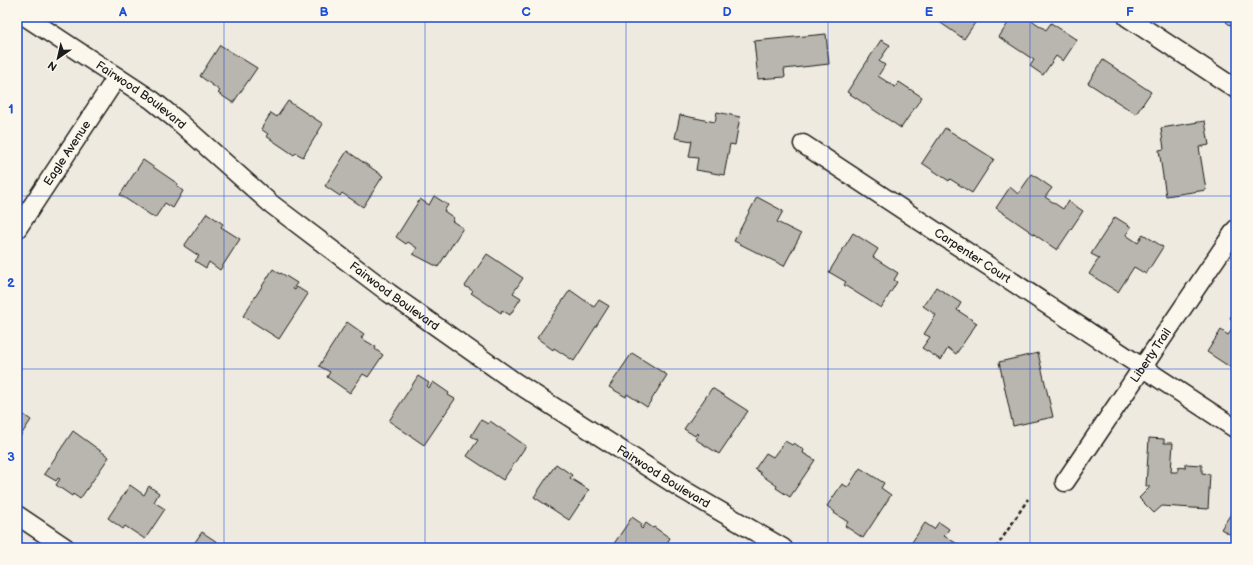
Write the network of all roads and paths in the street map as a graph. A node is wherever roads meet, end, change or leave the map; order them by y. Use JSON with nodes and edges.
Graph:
{"nodes":[{"id":1,"x":26,"y":17,"type":"edge"},
{"id":2,"x":1127,"y":17,"type":"edge"},
{"id":3,"x":117,"y":77,"type":"junction"},
{"id":4,"x":1236,"y":88,"type":"edge"},
{"id":5,"x":803,"y":144,"type":"dead end"},
{"id":6,"x":1236,"y":228,"type":"edge"},
{"id":7,"x":17,"y":229,"type":"edge"},
{"id":8,"x":1142,"y":368,"type":"junction"},
{"id":9,"x":1236,"y":429,"type":"edge"},
{"id":10,"x":1065,"y":482,"type":"dead end"},
{"id":11,"x":1028,"y":499,"type":"dead end"},
{"id":12,"x":17,"y":516,"type":"edge"},
{"id":13,"x":66,"y":548,"type":"edge"},
{"id":14,"x":783,"y":548,"type":"edge"},
{"id":15,"x":996,"y":548,"type":"edge"}],
"edges":[{"from":1,"to":3,"type":"street","name":"Fairwood Boulevard"},
{"from":2,"to":4,"type":"street"},
{"from":3,"to":7,"type":"street","name":"Eagle Avenue"},
{"from":3,"to":14,"type":"street","name":"Fairwood Boulevard"},
{"from":5,"to":8,"type":"street","name":"Carpenter Court"},
{"from":6,"to":8,"type":"street","name":"Liberty Trail"},
{"from":8,"to":9,"type":"street","name":"Carpenter Court"},
{"from":8,"to":10,"type":"street","name":"Liberty Trail"},
{"from":11,"to":15,"type":"path"},
{"from":12,"to":13,"type":"street"}]}
